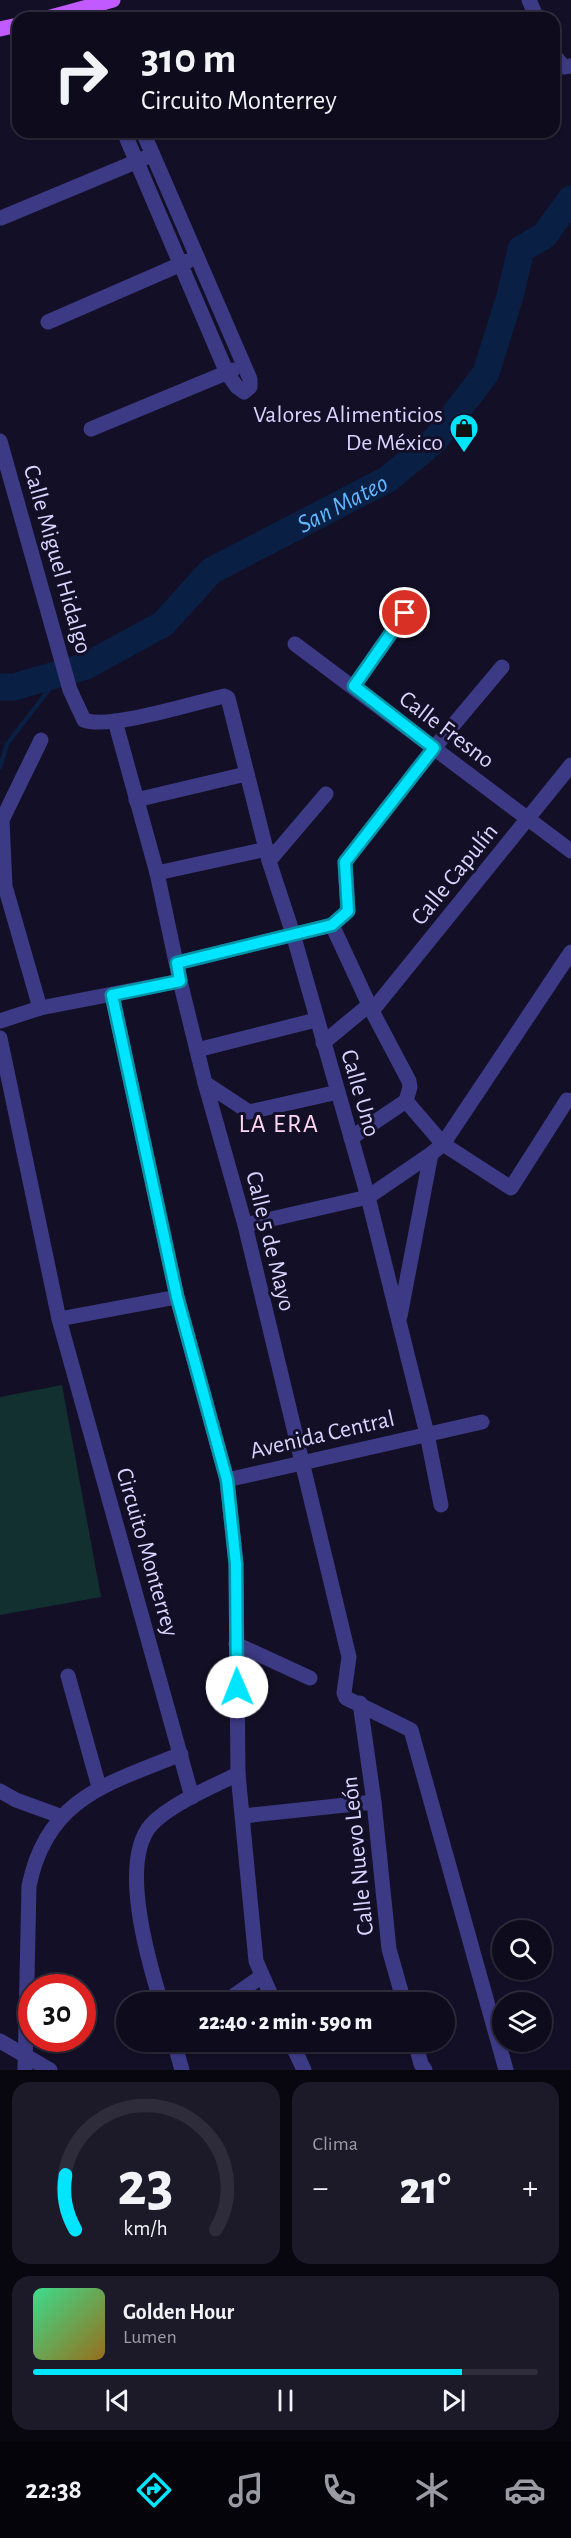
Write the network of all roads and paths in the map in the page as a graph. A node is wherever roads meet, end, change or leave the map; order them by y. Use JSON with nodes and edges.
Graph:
{"nodes":[{"id":1,"x":105,"y":7,"type":"edge"},
{"id":2,"x":88,"y":12,"type":"edge"},
{"id":3,"x":126,"y":138,"type":"edge"},
{"id":4,"x":146,"y":138,"type":"edge"},
{"id":5,"x":153,"y":154,"type":"junction"},
{"id":6,"x":136,"y":162,"type":"junction"},
{"id":7,"x":1,"y":219,"type":"edge"},
{"id":8,"x":188,"y":233,"type":"junction"},
{"id":9,"x":170,"y":242,"type":"junction"},
{"id":10,"x":198,"y":257,"type":"junction"},
{"id":11,"x":180,"y":265,"type":"junction"},
{"id":12,"x":48,"y":322,"type":"dead end"},
{"id":13,"x":244,"y":366,"type":"junction"},
{"id":14,"x":226,"y":373,"type":"junction"},
{"id":15,"x":91,"y":429,"type":"dead end"},
{"id":16,"x":0,"y":441,"type":"edge"},
{"id":17,"x":405,"y":613,"type":"dead end"},
{"id":18,"x":295,"y":644,"type":"dead end"},
{"id":19,"x":502,"y":666,"type":"dead end"},
{"id":20,"x":354,"y":686,"type":"junction"},
{"id":21,"x":115,"y":721,"type":"junction"},
{"id":22,"x":41,"y":740,"type":"dead end"},
{"id":23,"x":434,"y":748,"type":"junction"},
{"id":24,"x":571,"y":765,"type":"edge"},
{"id":25,"x":246,"y":774,"type":"junction"},
{"id":26,"x":326,"y":794,"type":"dead end"},
{"id":27,"x":136,"y":800,"type":"junction"},
{"id":28,"x":529,"y":818,"type":"junction"},
{"id":29,"x":571,"y":851,"type":"edge"},
{"id":30,"x":268,"y":855,"type":"junction"},
{"id":31,"x":157,"y":873,"type":"junction"},
{"id":32,"x":332,"y":925,"type":"junction"},
{"id":33,"x":293,"y":934,"type":"junction"},
{"id":34,"x":571,"y":952,"type":"edge"},
{"id":35,"x":177,"y":963,"type":"junction"},
{"id":36,"x":180,"y":981,"type":"junction"},
{"id":37,"x":112,"y":995,"type":"junction"},
{"id":38,"x":40,"y":1008,"type":"junction"},
{"id":39,"x":371,"y":1008,"type":"junction"},
{"id":40,"x":316,"y":1020,"type":"junction"},
{"id":41,"x":0,"y":1021,"type":"edge"},
{"id":42,"x":0,"y":1038,"type":"edge"},
{"id":43,"x":323,"y":1043,"type":"junction"},
{"id":44,"x":197,"y":1050,"type":"junction"},
{"id":45,"x":205,"y":1083,"type":"junction"},
{"id":46,"x":338,"y":1092,"type":"junction"},
{"id":47,"x":406,"y":1101,"type":"junction"},
{"id":48,"x":569,"y":1101,"type":"edge"},
{"id":49,"x":351,"y":1138,"type":"junction"},
{"id":50,"x":443,"y":1144,"type":"junction"},
{"id":51,"x":431,"y":1154,"type":"junction"},
{"id":52,"x":368,"y":1197,"type":"junction"},
{"id":53,"x":245,"y":1225,"type":"junction"},
{"id":54,"x":177,"y":1297,"type":"junction"},
{"id":55,"x":59,"y":1319,"type":"junction"},
{"id":56,"x":399,"y":1321,"type":"junction"},
{"id":57,"x":482,"y":1422,"type":"dead end"},
{"id":58,"x":427,"y":1434,"type":"junction"},
{"id":59,"x":301,"y":1461,"type":"junction"},
{"id":60,"x":227,"y":1480,"type":"junction"},
{"id":61,"x":441,"y":1505,"type":"dead end"},
{"id":62,"x":236,"y":1644,"type":"junction"},
{"id":63,"x":68,"y":1676,"type":"dead end"},
{"id":64,"x":310,"y":1678,"type":"dead end"},
{"id":65,"x":353,"y":1700,"type":"junction"},
{"id":66,"x":181,"y":1754,"type":"junction"},
{"id":67,"x":238,"y":1774,"type":"junction"},
{"id":68,"x":99,"y":1787,"type":"junction"},
{"id":69,"x":0,"y":1791,"type":"edge"},
{"id":70,"x":192,"y":1797,"type":"junction"},
{"id":71,"x":374,"y":1802,"type":"junction"},
{"id":72,"x":60,"y":1816,"type":"junction"},
{"id":73,"x":243,"y":1816,"type":"junction"},
{"id":74,"x":262,"y":1976,"type":"junction"},
{"id":75,"x":158,"y":1992,"type":"edge"},
{"id":76,"x":239,"y":1992,"type":"edge"},
{"id":77,"x":269,"y":1992,"type":"edge"},
{"id":78,"x":401,"y":1992,"type":"edge"},
{"id":79,"x":0,"y":2041,"type":"edge"},
{"id":80,"x":177,"y":2052,"type":"edge"},
{"id":81,"x":296,"y":2052,"type":"edge"},
{"id":82,"x":417,"y":2052,"type":"edge"},
{"id":83,"x":25,"y":2063,"type":"edge"},
{"id":84,"x":419,"y":2068,"type":"edge"},
{"id":85,"x":50,"y":2070,"type":"edge"},
{"id":86,"x":182,"y":2070,"type":"edge"},
{"id":87,"x":304,"y":2070,"type":"edge"},
{"id":88,"x":506,"y":2070,"type":"edge"}],
"edges":[{"from":1,"to":2,"type":"main road"},
{"from":3,"to":6,"type":"street"},
{"from":4,"to":5,"type":"street"},
{"from":5,"to":6,"type":"street"},
{"from":5,"to":8,"type":"street"},
{"from":6,"to":7,"type":"street"},
{"from":6,"to":9,"type":"street"},
{"from":8,"to":9,"type":"street"},
{"from":8,"to":10,"type":"street"},
{"from":9,"to":11,"type":"street"},
{"from":10,"to":11,"type":"street"},
{"from":10,"to":13,"type":"street"},
{"from":11,"to":12,"type":"street"},
{"from":11,"to":14,"type":"street"},
{"from":13,"to":14,"type":"street"},
{"from":13,"to":14,"type":"street"},
{"from":14,"to":15,"type":"street"},
{"from":16,"to":21,"type":"street","name":"Calle Miguel Hidalgo"},
{"from":17,"to":20,"type":"street"},
{"from":18,"to":20,"type":"street","name":"Calle Fresno"},
{"from":19,"to":23,"type":"street"},
{"from":20,"to":23,"type":"street","name":"Calle Fresno"},
{"from":21,"to":25,"type":"street","name":"Calle Uno"},
{"from":21,"to":27,"type":"street","name":"Calle 5 de Mayo"},
{"from":22,"to":38,"type":"street"},
{"from":23,"to":28,"type":"street","name":"Calle Fresno"},
{"from":23,"to":32,"type":"street"},
{"from":24,"to":28,"type":"street","name":"Calle Capulín"},
{"from":25,"to":27,"type":"street"},
{"from":25,"to":30,"type":"street","name":"Calle Uno"},
{"from":26,"to":30,"type":"street"},
{"from":27,"to":31,"type":"street","name":"Calle 5 de Mayo"},
{"from":28,"to":29,"type":"street","name":"Calle Fresno"},
{"from":28,"to":39,"type":"street","name":"Calle Capulín"},
{"from":30,"to":31,"type":"street"},
{"from":30,"to":33,"type":"street","name":"Calle Uno"},
{"from":31,"to":35,"type":"street","name":"Calle 5 de Mayo"},
{"from":32,"to":33,"type":"street"},
{"from":32,"to":39,"type":"street"},
{"from":33,"to":35,"type":"street"},
{"from":33,"to":40,"type":"street","name":"Calle Uno"},
{"from":34,"to":50,"type":"street"},
{"from":35,"to":36,"type":"street","name":"Calle 5 de Mayo"},
{"from":36,"to":37,"type":"street"},
{"from":36,"to":44,"type":"street","name":"Calle 5 de Mayo"},
{"from":37,"to":38,"type":"street"},
{"from":37,"to":54,"type":"street"},
{"from":38,"to":41,"type":"street"},
{"from":39,"to":43,"type":"street","name":"Calle Capulín"},
{"from":39,"to":47,"type":"street"},
{"from":40,"to":43,"type":"street","name":"Calle Uno"},
{"from":40,"to":44,"type":"street"},
{"from":42,"to":55,"type":"street","name":"Circuito Monterrey"},
{"from":43,"to":46,"type":"street","name":"Calle Uno"},
{"from":44,"to":45,"type":"street","name":"Calle 5 de Mayo"},
{"from":45,"to":46,"type":"street"},
{"from":45,"to":53,"type":"street","name":"Calle 5 de Mayo"},
{"from":46,"to":49,"type":"street","name":"Calle Uno"},
{"from":47,"to":49,"type":"street"},
{"from":47,"to":50,"type":"street"},
{"from":48,"to":50,"type":"street"},
{"from":49,"to":52,"type":"street","name":"Calle Uno"},
{"from":50,"to":51,"type":"street"},
{"from":51,"to":52,"type":"street"},
{"from":51,"to":56,"type":"street"},
{"from":52,"to":53,"type":"street"},
{"from":52,"to":56,"type":"street","name":"Calle Uno"},
{"from":53,"to":59,"type":"street","name":"Calle 5 de Mayo"},
{"from":54,"to":55,"type":"street"},
{"from":54,"to":60,"type":"street"},
{"from":55,"to":66,"type":"street","name":"Circuito Monterrey"},
{"from":56,"to":58,"type":"street","name":"Calle Uno"},
{"from":57,"to":58,"type":"street","name":"Avenida Central"},
{"from":58,"to":59,"type":"street","name":"Avenida Central"},
{"from":58,"to":61,"type":"street","name":"Calle Uno"},
{"from":59,"to":60,"type":"street","name":"Avenida Central"},
{"from":59,"to":65,"type":"street","name":"Calle 5 de Mayo"},
{"from":60,"to":62,"type":"street"},
{"from":62,"to":64,"type":"street"},
{"from":62,"to":67,"type":"street"},
{"from":63,"to":68,"type":"street"},
{"from":65,"to":71,"type":"street","name":"Calle Nuevo León"},
{"from":65,"to":88,"type":"street"},
{"from":66,"to":68,"type":"street"},
{"from":66,"to":70,"type":"street","name":"Circuito Monterrey"},
{"from":67,"to":70,"type":"street"},
{"from":67,"to":73,"type":"street"},
{"from":68,"to":72,"type":"street"},
{"from":69,"to":72,"type":"street"},
{"from":70,"to":75,"type":"street"},
{"from":71,"to":73,"type":"street"},
{"from":71,"to":78,"type":"street","name":"Calle Nuevo León"},
{"from":72,"to":83,"type":"street"},
{"from":73,"to":74,"type":"street"},
{"from":74,"to":76,"type":"street"},
{"from":74,"to":77,"type":"street"},
{"from":79,"to":83,"type":"street"},
{"from":80,"to":86,"type":"street"},
{"from":81,"to":87,"type":"street"},
{"from":82,"to":84,"type":"street"},
{"from":83,"to":85,"type":"street"}]}
